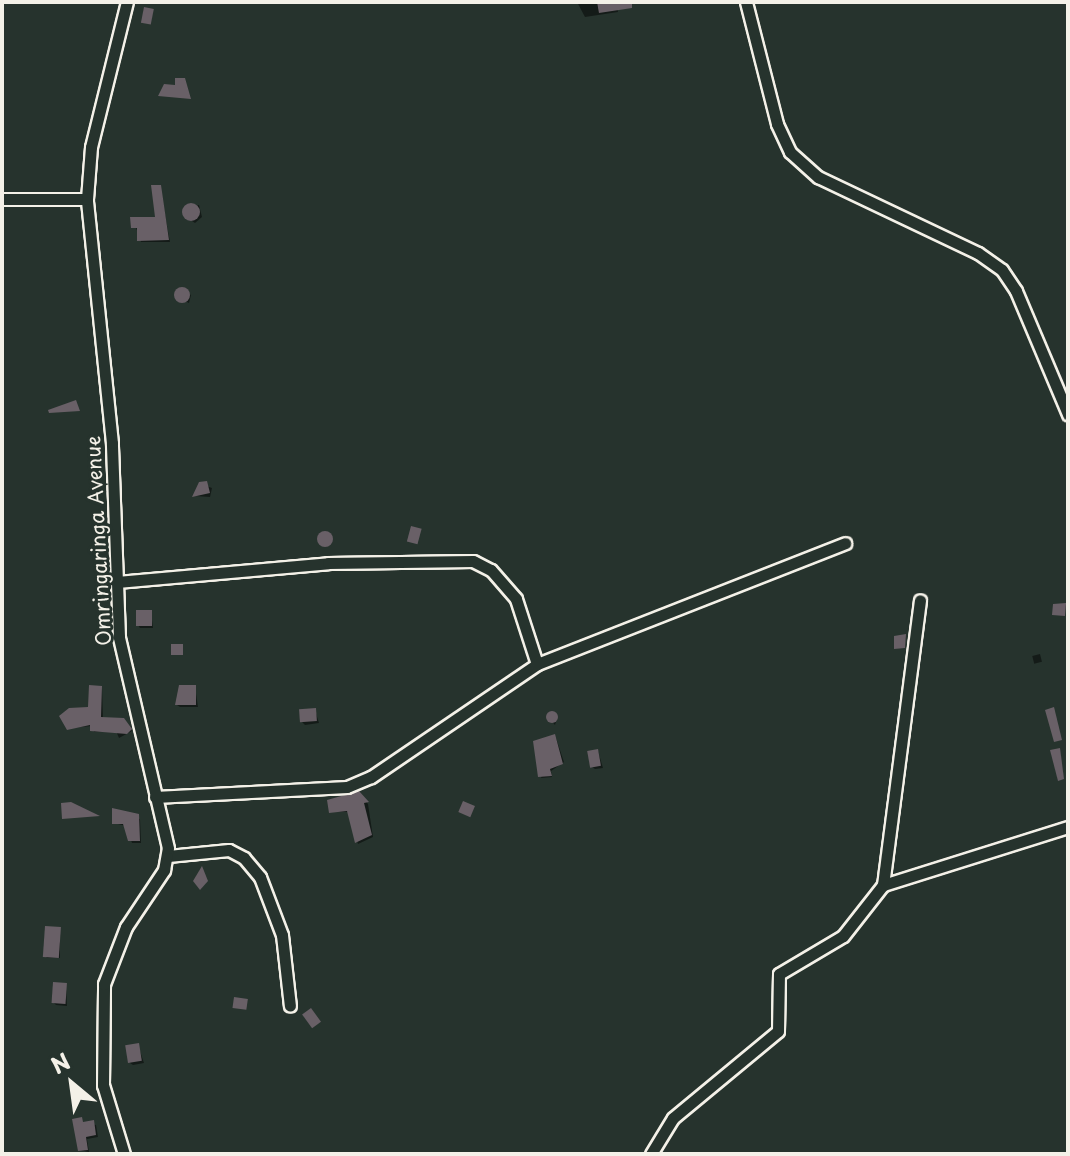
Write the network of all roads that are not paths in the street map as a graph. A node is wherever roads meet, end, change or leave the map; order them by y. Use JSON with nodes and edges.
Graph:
{"nodes":[{"id":1,"x":127,"y":2,"type":"edge"},
{"id":2,"x":746,"y":2,"type":"edge"},
{"id":3,"x":2,"y":199,"type":"edge"},
{"id":4,"x":87,"y":199,"type":"junction"},
{"id":5,"x":1068,"y":414,"type":"edge"},
{"id":6,"x":845,"y":543,"type":"dead end"},
{"id":7,"x":117,"y":582,"type":"junction"},
{"id":8,"x":920,"y":600,"type":"dead end"},
{"id":9,"x":537,"y":664,"type":"junction"},
{"id":10,"x":155,"y":797,"type":"junction"},
{"id":11,"x":1068,"y":827,"type":"edge"},
{"id":12,"x":168,"y":856,"type":"junction"},
{"id":13,"x":883,"y":885,"type":"junction"},
{"id":14,"x":290,"y":1006,"type":"dead end"},
{"id":15,"x":124,"y":1154,"type":"edge"},
{"id":16,"x":651,"y":1154,"type":"edge"}],
"edges":[{"from":1,"to":4,"type":"street","name":"Omringaringa Avenue"},
{"from":2,"to":5,"type":"street"},
{"from":3,"to":4,"type":"street"},
{"from":4,"to":7,"type":"street","name":"Omringaringa Avenue"},
{"from":6,"to":9,"type":"street"},
{"from":7,"to":9,"type":"street"},
{"from":7,"to":10,"type":"street","name":"Omringaringa Avenue"},
{"from":8,"to":13,"type":"street"},
{"from":9,"to":10,"type":"street"},
{"from":10,"to":12,"type":"street","name":"Omringaringa Avenue"},
{"from":11,"to":13,"type":"street"},
{"from":12,"to":14,"type":"street"},
{"from":12,"to":15,"type":"street"},
{"from":13,"to":16,"type":"street"}]}
